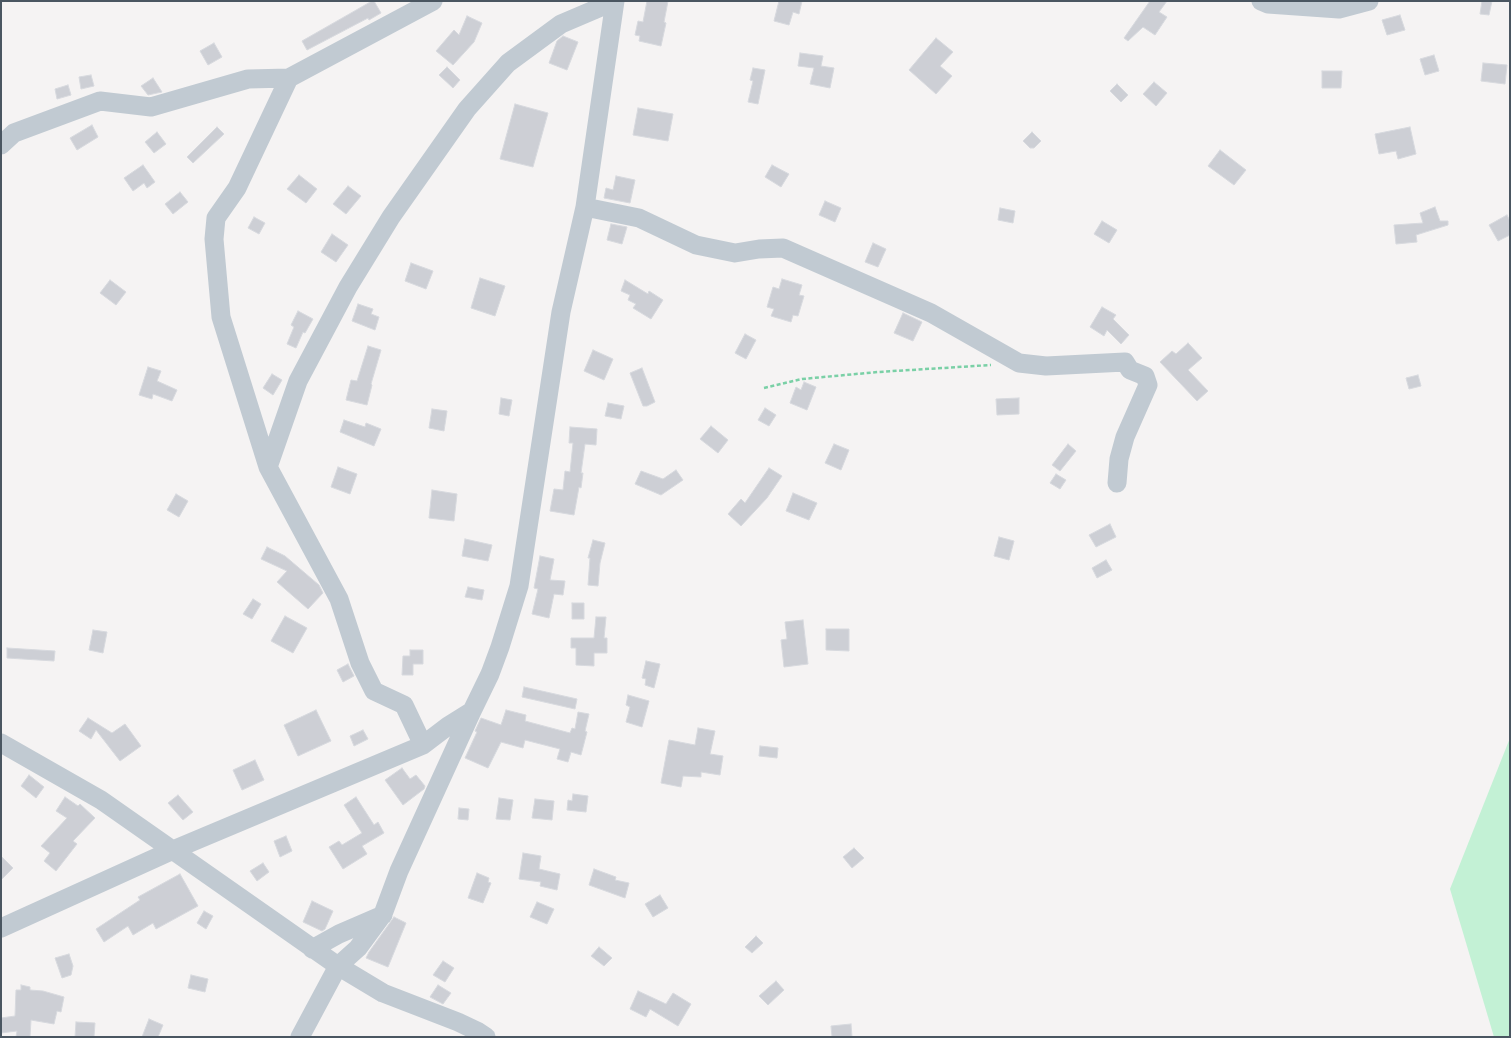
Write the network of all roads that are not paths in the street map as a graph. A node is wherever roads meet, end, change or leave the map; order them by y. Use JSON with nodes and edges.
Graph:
{"nodes":[{"id":1,"x":433,"y":1,"type":"edge"},
{"id":2,"x":615,"y":1,"type":"edge"},
{"id":3,"x":1260,"y":1,"type":"edge"},
{"id":4,"x":1369,"y":1,"type":"edge"},
{"id":5,"x":289,"y":78,"type":"junction"},
{"id":6,"x":1,"y":145,"type":"edge"},
{"id":7,"x":585,"y":207,"type":"junction"},
{"id":8,"x":268,"y":467,"type":"junction"},
{"id":9,"x":1117,"y":483,"type":"dead end"},
{"id":10,"x":472,"y":711,"type":"junction"},
{"id":11,"x":1,"y":743,"type":"edge"},
{"id":12,"x":423,"y":745,"type":"junction"},
{"id":13,"x":173,"y":850,"type":"junction"},
{"id":14,"x":384,"y":914,"type":"junction"},
{"id":15,"x":1,"y":928,"type":"edge"},
{"id":16,"x":312,"y":949,"type":"junction"},
{"id":17,"x":338,"y":966,"type":"junction"},
{"id":18,"x":300,"y":1037,"type":"edge"},
{"id":19,"x":486,"y":1037,"type":"edge"}],
"edges":[{"from":1,"to":5,"type":"street"},
{"from":2,"to":7,"type":"street"},
{"from":2,"to":8,"type":"street"},
{"from":3,"to":4,"type":"street"},
{"from":5,"to":6,"type":"street"},
{"from":5,"to":8,"type":"street"},
{"from":7,"to":9,"type":"street"},
{"from":7,"to":10,"type":"street"},
{"from":8,"to":12,"type":"street"},
{"from":10,"to":12,"type":"street"},
{"from":10,"to":14,"type":"street"},
{"from":11,"to":13,"type":"street"},
{"from":12,"to":13,"type":"street"},
{"from":13,"to":15,"type":"street"},
{"from":13,"to":16,"type":"street"},
{"from":14,"to":16,"type":"street"},
{"from":14,"to":17,"type":"street"},
{"from":16,"to":17,"type":"street"},
{"from":17,"to":18,"type":"street"},
{"from":17,"to":19,"type":"street"}]}
